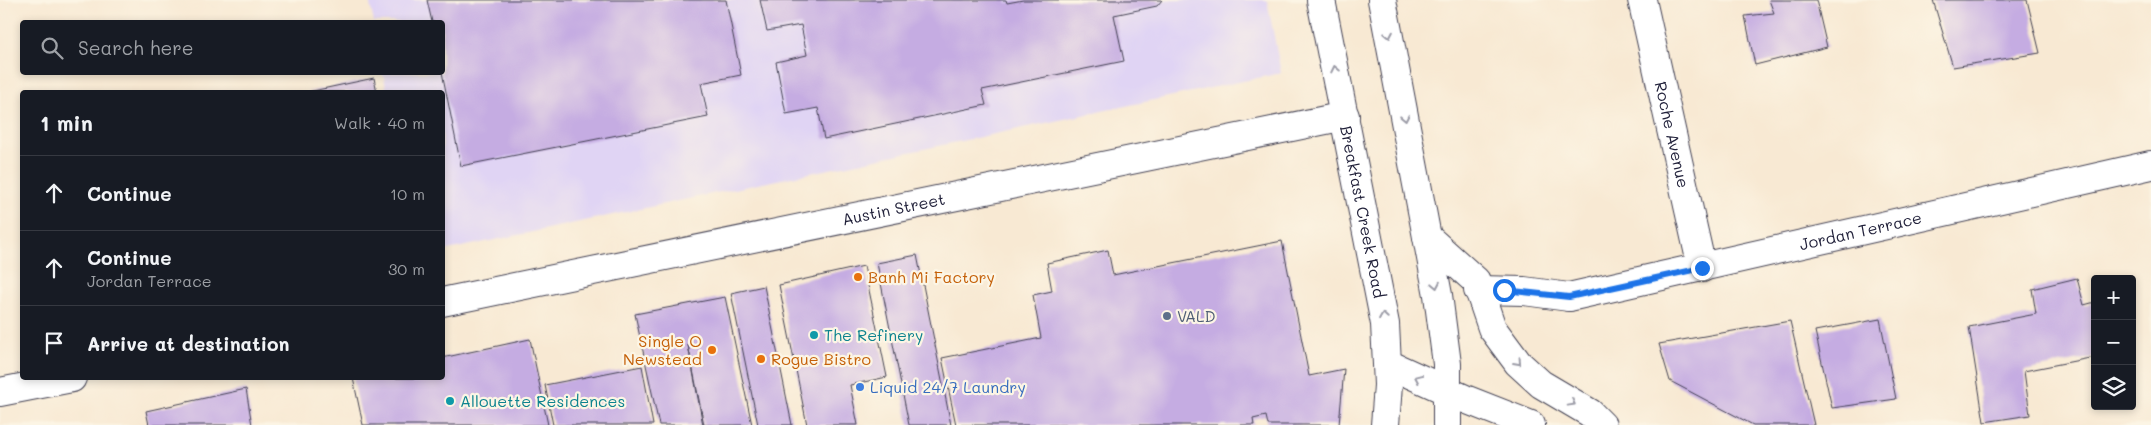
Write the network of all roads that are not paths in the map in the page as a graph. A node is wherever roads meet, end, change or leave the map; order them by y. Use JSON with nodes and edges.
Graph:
{"nodes":[{"id":1,"x":1321,"y":0,"type":"edge"},
{"id":2,"x":1382,"y":0,"type":"edge"},
{"id":3,"x":1642,"y":0,"type":"edge"},
{"id":4,"x":1345,"y":116,"type":"junction"},
{"id":5,"x":2151,"y":165,"type":"edge"},
{"id":6,"x":1427,"y":237,"type":"junction"},
{"id":7,"x":1702,"y":268,"type":"junction"},
{"id":8,"x":1478,"y":290,"type":"junction"},
{"id":9,"x":445,"y":301,"type":"edge"},
{"id":10,"x":1388,"y":364,"type":"junction"},
{"id":11,"x":62,"y":380,"type":"edge"},
{"id":12,"x":0,"y":392,"type":"edge"},
{"id":13,"x":1448,"y":392,"type":"junction"},
{"id":14,"x":1386,"y":425,"type":"edge"},
{"id":15,"x":1447,"y":425,"type":"edge"},
{"id":16,"x":1531,"y":425,"type":"edge"},
{"id":17,"x":1602,"y":425,"type":"edge"}],
"edges":[{"from":4,"to":1,"type":"street","name":"Breakfast Creek Road","one_way":true},
{"from":2,"to":6,"type":"street","one_way":true},
{"from":3,"to":7,"type":"street","name":"Roche Avenue"},
{"from":4,"to":9,"type":"street","name":"Austin Street"},
{"from":10,"to":4,"type":"street","name":"Breakfast Creek Road","one_way":true},
{"from":5,"to":7,"type":"street","name":"Jordan Terrace"},
{"from":6,"to":8,"type":"street"},
{"from":6,"to":13,"type":"street","one_way":true},
{"from":7,"to":8,"type":"street","name":"Jordan Terrace"},
{"from":8,"to":17,"type":"street","one_way":true},
{"from":13,"to":10,"type":"street","one_way":true},
{"from":10,"to":14,"type":"street","name":"Breakfast Creek Road"},
{"from":11,"to":12,"type":"street"},
{"from":13,"to":15,"type":"street"},
{"from":13,"to":16,"type":"street"}]}
